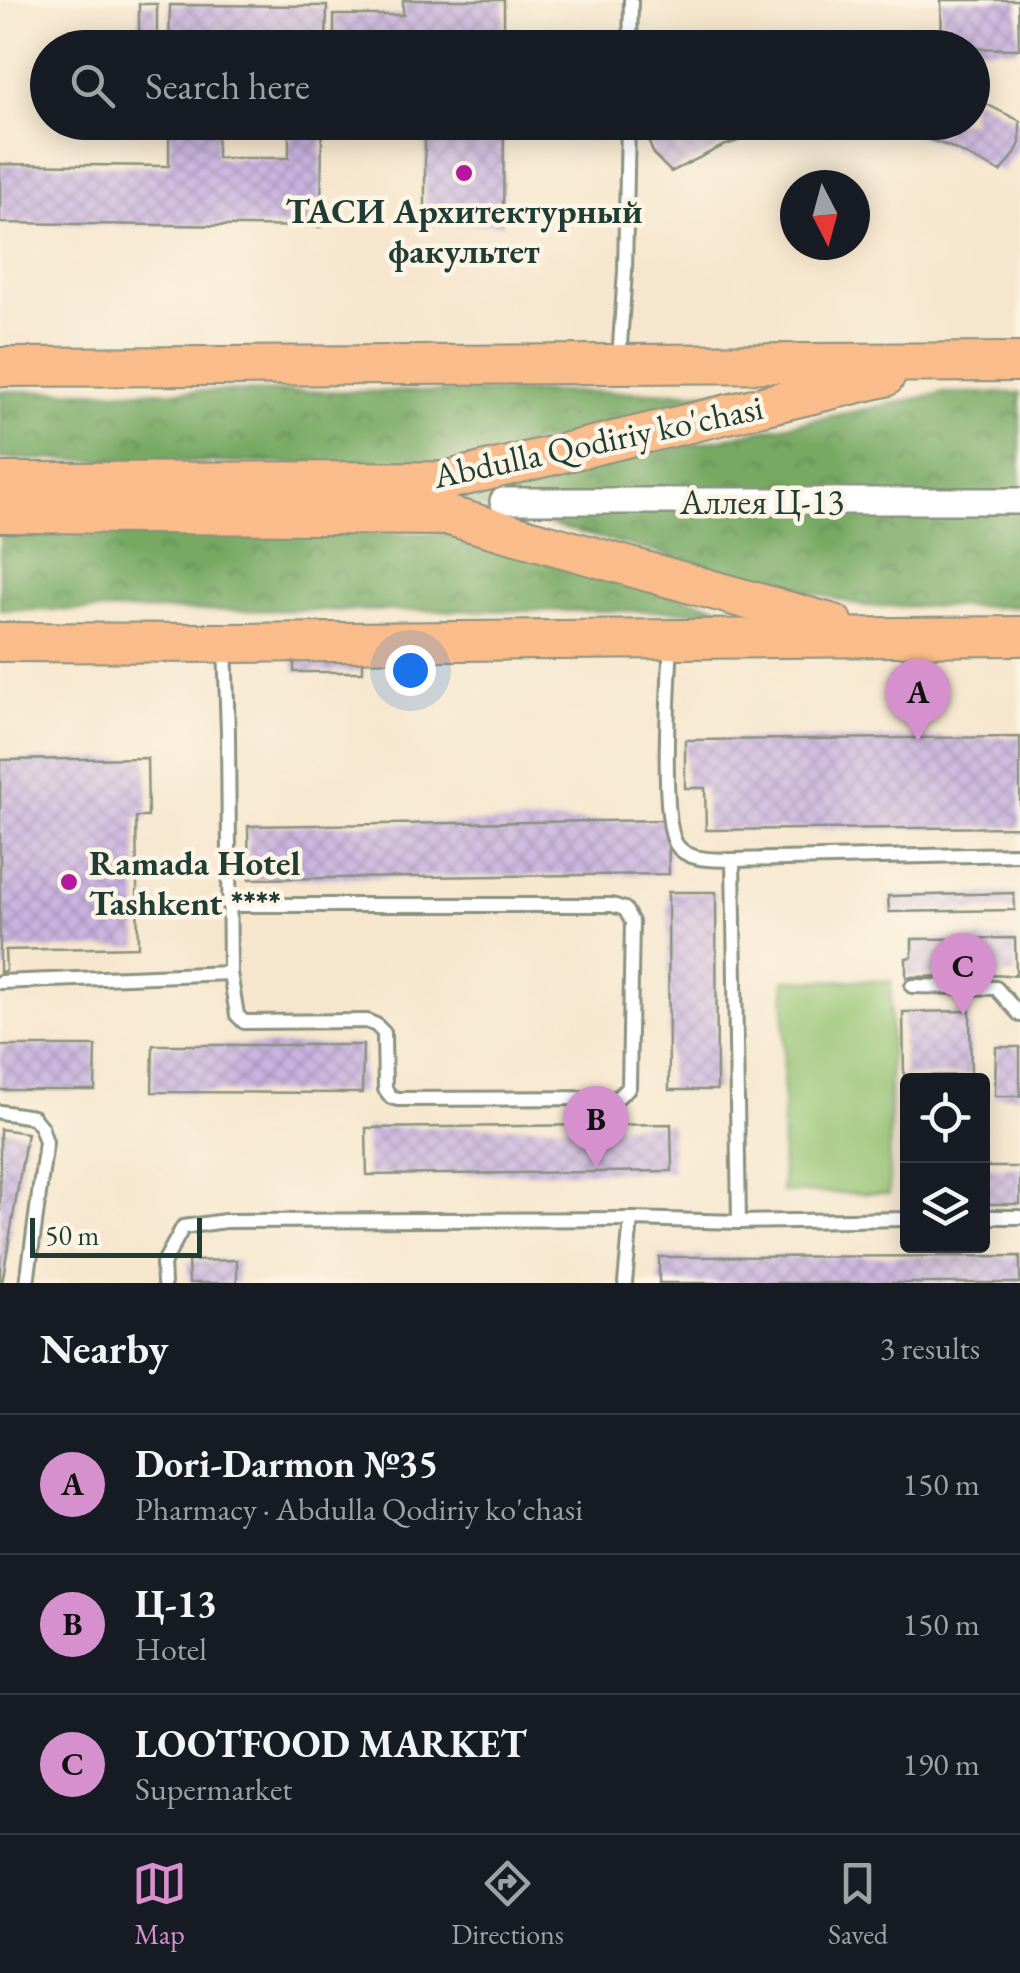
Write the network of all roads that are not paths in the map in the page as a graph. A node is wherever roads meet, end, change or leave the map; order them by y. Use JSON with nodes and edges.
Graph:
{"nodes":[{"id":1,"x":631,"y":0,"type":"edge"},
{"id":2,"x":630,"y":30,"type":"edge"},
{"id":3,"x":628,"y":140,"type":"edge"},
{"id":4,"x":951,"y":362,"type":"junction"},
{"id":5,"x":1020,"y":362,"type":"edge"},
{"id":6,"x":619,"y":364,"type":"junction"},
{"id":7,"x":0,"y":367,"type":"edge"},
{"id":8,"x":0,"y":482,"type":"edge"},
{"id":9,"x":447,"y":498,"type":"junction"},
{"id":10,"x":504,"y":501,"type":"dead end"},
{"id":11,"x":1020,"y":501,"type":"edge"},
{"id":12,"x":0,"y":513,"type":"edge"},
{"id":13,"x":875,"y":636,"type":"junction"},
{"id":14,"x":1020,"y":636,"type":"edge"},
{"id":15,"x":672,"y":638,"type":"junction"},
{"id":16,"x":0,"y":642,"type":"edge"},
{"id":17,"x":225,"y":643,"type":"junction"},
{"id":18,"x":1020,"y":854,"type":"edge"},
{"id":19,"x":733,"y":860,"type":"junction"},
{"id":20,"x":230,"y":905,"type":"junction"},
{"id":21,"x":230,"y":973,"type":"junction"},
{"id":22,"x":0,"y":982,"type":"edge"},
{"id":23,"x":912,"y":986,"type":"dead end"},
{"id":24,"x":1020,"y":1015,"type":"edge"},
{"id":25,"x":0,"y":1112,"type":"edge"},
{"id":26,"x":1020,"y":1216,"type":"edge"},
{"id":27,"x":990,"y":1217,"type":"edge"},
{"id":28,"x":900,"y":1219,"type":"edge"},
{"id":29,"x":631,"y":1220,"type":"junction"},
{"id":30,"x":739,"y":1222,"type":"junction"},
{"id":31,"x":27,"y":1283,"type":"edge"},
{"id":32,"x":164,"y":1283,"type":"edge"},
{"id":33,"x":626,"y":1283,"type":"edge"}],
"edges":[{"from":1,"to":2,"type":"lane"},
{"from":3,"to":6,"type":"lane"},
{"from":4,"to":5,"type":"main road","name":"Abdulla Qodiriy ko'chasi"},
{"from":4,"to":6,"type":"main road","name":"Abdulla Qodiriy ko'chasi"},
{"from":4,"to":9,"type":"main road","name":"Abdulla Qodiriy ko'chasi"},
{"from":6,"to":7,"type":"main road","name":"Abdulla Qodiriy ko'chasi"},
{"from":8,"to":9,"type":"main road","name":"Abdulla Qodiriy ko'chasi"},
{"from":9,"to":12,"type":"main road","name":"Abdulla Qodiriy ko'chasi"},
{"from":9,"to":13,"type":"main road","name":"Abdulla Qodiriy ko'chasi"},
{"from":10,"to":11,"type":"street","name":"Аллея Ц-13"},
{"from":13,"to":14,"type":"main road","name":"Abdulla Qodiriy ko'chasi"},
{"from":13,"to":15,"type":"main road","name":"Abdulla Qodiriy ko'chasi"},
{"from":15,"to":17,"type":"main road","name":"Abdulla Qodiriy ko'chasi"},
{"from":15,"to":19,"type":"lane"},
{"from":16,"to":17,"type":"main road","name":"Abdulla Qodiriy ko'chasi"},
{"from":17,"to":20,"type":"lane"},
{"from":18,"to":19,"type":"lane"},
{"from":19,"to":30,"type":"lane"},
{"from":20,"to":21,"type":"lane"},
{"from":20,"to":21,"type":"lane"},
{"from":21,"to":22,"type":"lane"},
{"from":23,"to":24,"type":"lane"},
{"from":25,"to":31,"type":"lane"},
{"from":26,"to":27,"type":"lane"},
{"from":28,"to":30,"type":"lane"},
{"from":29,"to":30,"type":"lane"},
{"from":29,"to":32,"type":"lane"},
{"from":29,"to":33,"type":"lane"}]}
